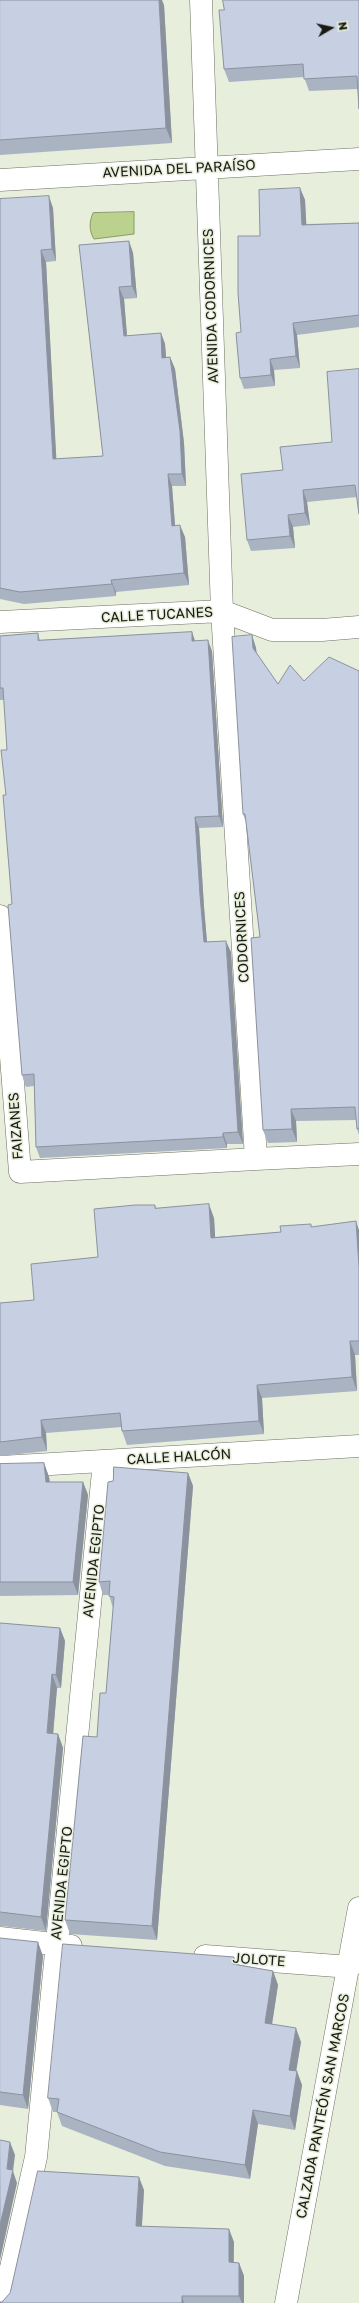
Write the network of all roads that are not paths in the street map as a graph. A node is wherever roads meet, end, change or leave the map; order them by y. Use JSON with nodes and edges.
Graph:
{"nodes":[{"id":1,"x":201,"y":0,"type":"edge"},
{"id":2,"x":359,"y":159,"type":"edge"},
{"id":3,"x":206,"y":167,"type":"junction"},
{"id":4,"x":0,"y":180,"type":"edge"},
{"id":5,"x":222,"y":611,"type":"junction"},
{"id":6,"x":0,"y":622,"type":"edge"},
{"id":7,"x":359,"y":627,"type":"edge"},
{"id":8,"x":0,"y":916,"type":"edge"},
{"id":9,"x":359,"y":1154,"type":"edge"},
{"id":10,"x":256,"y":1159,"type":"junction"},
{"id":11,"x":359,"y":1446,"type":"edge"},
{"id":12,"x":104,"y":1461,"type":"junction"},
{"id":13,"x":0,"y":1467,"type":"edge"},
{"id":14,"x":359,"y":1908,"type":"edge"},
{"id":15,"x":0,"y":1938,"type":"edge"},
{"id":16,"x":56,"y":1945,"type":"junction"},
{"id":17,"x":88,"y":1947,"type":"edge"},
{"id":18,"x":183,"y":1954,"type":"edge"},
{"id":19,"x":350,"y":1967,"type":"junction"},
{"id":20,"x":3,"y":2303,"type":"edge"},
{"id":21,"x":286,"y":2303,"type":"edge"}],
"edges":[{"from":1,"to":3,"type":"street","name":"AVENIDA CODORNICES"},
{"from":2,"to":3,"type":"street","name":"AVENIDA DEL PARAÍSO"},
{"from":3,"to":4,"type":"street","name":"AVENIDA DEL PARAÍSO"},
{"from":3,"to":5,"type":"street","name":"AVENIDA CODORNICES"},
{"from":5,"to":6,"type":"street","name":"CALLE TUCANES"},
{"from":5,"to":7,"type":"street","name":"CALLE TUCANES"},
{"from":5,"to":10,"type":"street","name":"CODORNICES"},
{"from":8,"to":10,"type":"street","name":"FAIZANES"},
{"from":9,"to":10,"type":"street"},
{"from":11,"to":12,"type":"street","name":"CALLE HALCÓN"},
{"from":12,"to":13,"type":"street","name":"CALLE HALCÓN"},
{"from":12,"to":16,"type":"street","name":"AVENIDA EGIPTO"},
{"from":14,"to":19,"type":"street","name":"CALZADA PANTEÓN SAN MARCOS"},
{"from":15,"to":16,"type":"street"},
{"from":16,"to":17,"type":"street"},
{"from":16,"to":20,"type":"street","name":"AVENIDA EGIPTO"},
{"from":18,"to":19,"type":"street","name":"JOLOTE"},
{"from":19,"to":21,"type":"street","name":"CALZADA PANTEÓN SAN MARCOS"}]}
